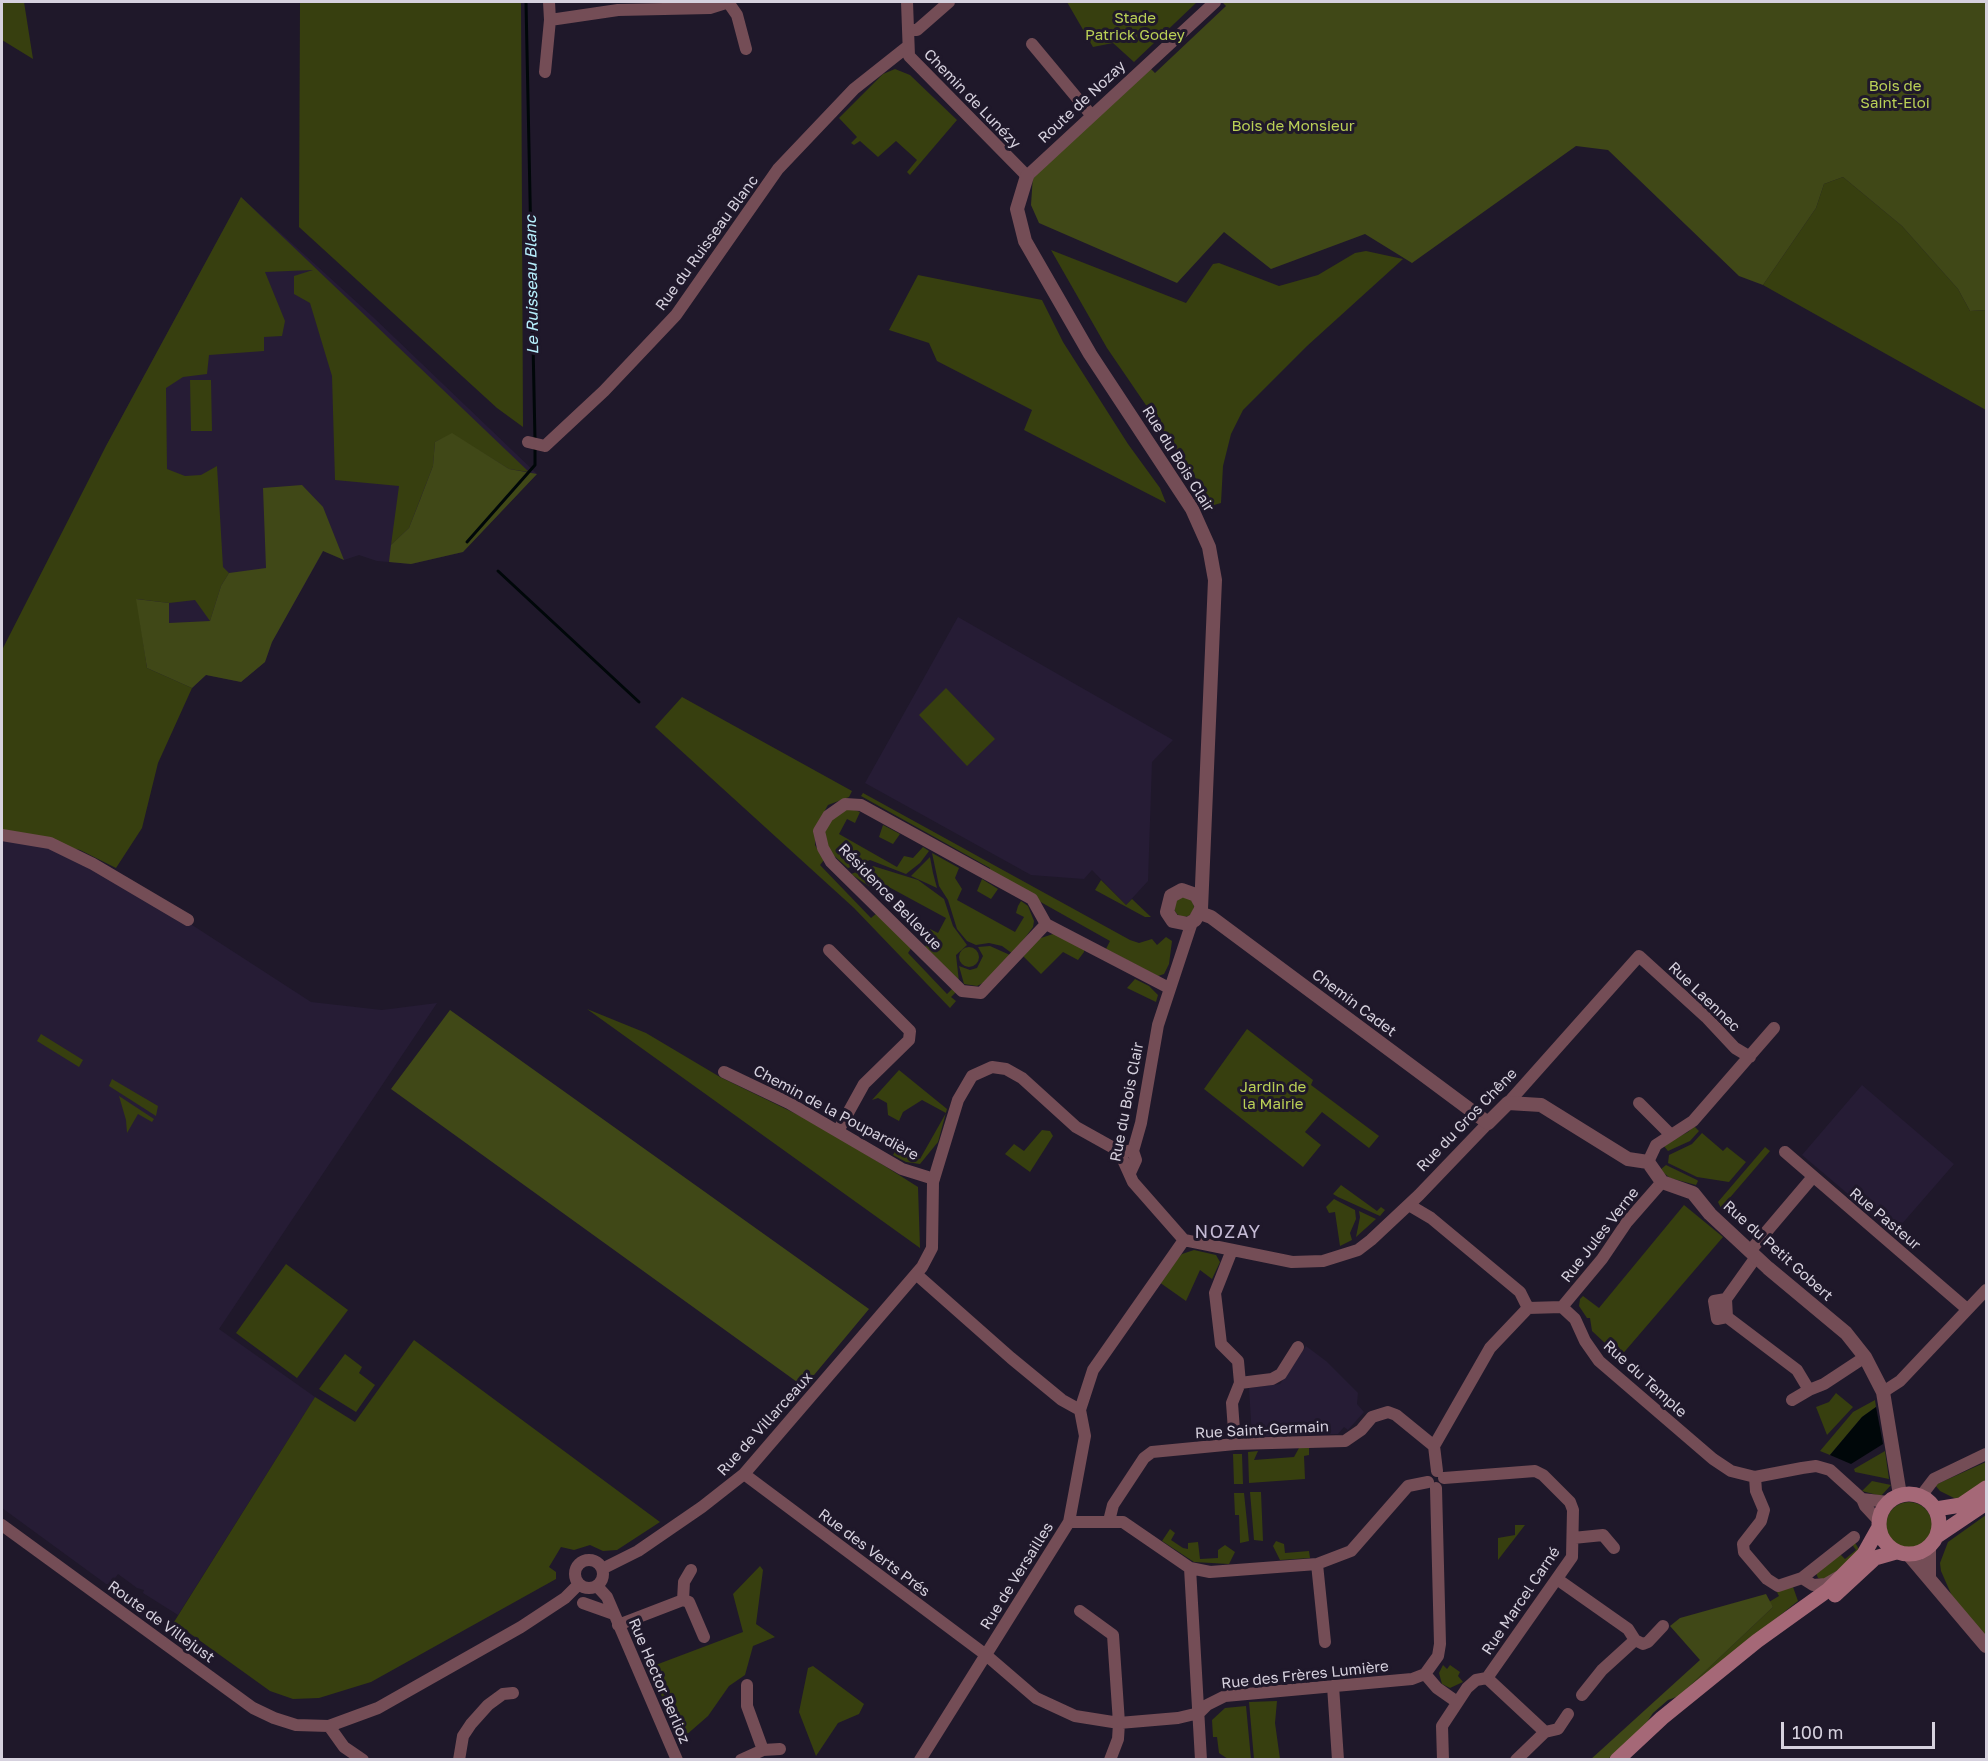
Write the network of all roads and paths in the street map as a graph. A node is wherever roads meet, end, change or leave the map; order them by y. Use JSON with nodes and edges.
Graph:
{"nodes":[{"id":1,"x":549,"y":2,"type":"edge"},
{"id":2,"x":728,"y":2,"type":"edge"},
{"id":3,"x":908,"y":2,"type":"edge"},
{"id":4,"x":949,"y":2,"type":"edge"},
{"id":5,"x":1215,"y":2,"type":"edge"},
{"id":6,"x":550,"y":20,"type":"junction"},
{"id":7,"x":908,"y":30,"type":"junction"},
{"id":8,"x":1032,"y":44,"type":"dead end"},
{"id":9,"x":907,"y":47,"type":"junction"},
{"id":10,"x":746,"y":49,"type":"dead end"},
{"id":11,"x":545,"y":72,"type":"dead end"},
{"id":12,"x":1092,"y":116,"type":"junction"},
{"id":13,"x":1026,"y":178,"type":"junction"},
{"id":14,"x":528,"y":442,"type":"dead end"},
{"id":15,"x":2,"y":835,"type":"edge"},
{"id":16,"x":1201,"y":858,"type":"junction"},
{"id":17,"x":1187,"y":890,"type":"junction"},
{"id":18,"x":1193,"y":916,"type":"junction"},
{"id":19,"x":188,"y":920,"type":"dead end"},
{"id":20,"x":1046,"y":924,"type":"junction"},
{"id":21,"x":829,"y":950,"type":"dead end"},
{"id":22,"x":1639,"y":956,"type":"joint"},
{"id":23,"x":1169,"y":988,"type":"junction"},
{"id":24,"x":1774,"y":1028,"type":"dead end"},
{"id":25,"x":1750,"y":1057,"type":"junction"},
{"id":26,"x":724,"y":1072,"type":"dead end"},
{"id":27,"x":1508,"y":1103,"type":"junction"},
{"id":28,"x":1639,"y":1103,"type":"dead end"},
{"id":29,"x":1488,"y":1123,"type":"junction"},
{"id":30,"x":838,"y":1131,"type":"junction"},
{"id":31,"x":1671,"y":1135,"type":"junction"},
{"id":32,"x":1119,"y":1150,"type":"junction"},
{"id":33,"x":1133,"y":1151,"type":"junction"},
{"id":34,"x":1785,"y":1152,"type":"dead end"},
{"id":35,"x":1648,"y":1162,"type":"junction"},
{"id":36,"x":1130,"y":1173,"type":"junction"},
{"id":37,"x":1812,"y":1178,"type":"junction"},
{"id":38,"x":934,"y":1179,"type":"junction"},
{"id":39,"x":1662,"y":1182,"type":"junction"},
{"id":40,"x":1409,"y":1205,"type":"junction"},
{"id":41,"x":1184,"y":1240,"type":"junction"},
{"id":42,"x":1232,"y":1250,"type":"junction"},
{"id":43,"x":1753,"y":1254,"type":"junction"},
{"id":44,"x":916,"y":1274,"type":"junction"},
{"id":45,"x":930,"y":1286,"type":"junction"},
{"id":46,"x":1986,"y":1290,"type":"edge"},
{"id":47,"x":900,"y":1294,"type":"junction"},
{"id":48,"x":1562,"y":1306,"type":"junction"},
{"id":49,"x":1528,"y":1308,"type":"junction"},
{"id":50,"x":1967,"y":1309,"type":"junction"},
{"id":51,"x":1298,"y":1347,"type":"dead end"},
{"id":52,"x":1865,"y":1357,"type":"junction"},
{"id":53,"x":1240,"y":1383,"type":"junction"},
{"id":54,"x":1809,"y":1390,"type":"junction"},
{"id":55,"x":1883,"y":1392,"type":"junction"},
{"id":56,"x":1792,"y":1400,"type":"dead end"},
{"id":57,"x":1080,"y":1410,"type":"junction"},
{"id":58,"x":1236,"y":1444,"type":"junction"},
{"id":59,"x":1434,"y":1446,"type":"junction"},
{"id":60,"x":1986,"y":1454,"type":"edge"},
{"id":61,"x":744,"y":1474,"type":"junction"},
{"id":62,"x":1755,"y":1477,"type":"junction"},
{"id":63,"x":1436,"y":1480,"type":"junction"},
{"id":64,"x":1986,"y":1488,"type":"edge"},
{"id":65,"x":1921,"y":1496,"type":"junction"},
{"id":66,"x":1894,"y":1498,"type":"junction"},
{"id":67,"x":1862,"y":1499,"type":"junction"},
{"id":68,"x":1986,"y":1503,"type":"edge"},
{"id":69,"x":1936,"y":1509,"type":"junction"},
{"id":70,"x":1109,"y":1521,"type":"junction"},
{"id":71,"x":1068,"y":1522,"type":"junction"},
{"id":72,"x":2,"y":1525,"type":"edge"},
{"id":73,"x":1878,"y":1525,"type":"junction"},
{"id":74,"x":1854,"y":1537,"type":"dead end"},
{"id":75,"x":1573,"y":1538,"type":"junction"},
{"id":76,"x":1933,"y":1541,"type":"junction"},
{"id":77,"x":1614,"y":1548,"type":"dead end"},
{"id":78,"x":1902,"y":1553,"type":"junction"},
{"id":79,"x":1317,"y":1564,"type":"junction"},
{"id":80,"x":1190,"y":1568,"type":"junction"},
{"id":81,"x":602,"y":1569,"type":"junction"},
{"id":82,"x":690,"y":1570,"type":"dead end"},
{"id":83,"x":1847,"y":1572,"type":"junction"},
{"id":84,"x":1802,"y":1578,"type":"junction"},
{"id":85,"x":1929,"y":1578,"type":"junction"},
{"id":86,"x":1557,"y":1579,"type":"junction"},
{"id":87,"x":579,"y":1584,"type":"junction"},
{"id":88,"x":597,"y":1586,"type":"junction"},
{"id":89,"x":683,"y":1600,"type":"junction"},
{"id":90,"x":583,"y":1603,"type":"dead end"},
{"id":91,"x":1080,"y":1611,"type":"dead end"},
{"id":92,"x":616,"y":1619,"type":"junction"},
{"id":93,"x":1663,"y":1626,"type":"dead end"},
{"id":94,"x":704,"y":1638,"type":"dead end"},
{"id":95,"x":1635,"y":1640,"type":"junction"},
{"id":96,"x":1325,"y":1642,"type":"dead end"},
{"id":97,"x":1986,"y":1646,"type":"edge"},
{"id":98,"x":986,"y":1655,"type":"junction"},
{"id":99,"x":1425,"y":1674,"type":"junction"},
{"id":100,"x":1716,"y":1676,"type":"junction"},
{"id":101,"x":1487,"y":1678,"type":"junction"},
{"id":102,"x":747,"y":1685,"type":"dead end"},
{"id":103,"x":1333,"y":1686,"type":"junction"},
{"id":104,"x":513,"y":1693,"type":"dead end"},
{"id":105,"x":1582,"y":1695,"type":"dead end"},
{"id":106,"x":1457,"y":1702,"type":"junction"},
{"id":107,"x":1199,"y":1713,"type":"junction"},
{"id":108,"x":1568,"y":1714,"type":"dead end"},
{"id":109,"x":1119,"y":1723,"type":"junction"},
{"id":110,"x":329,"y":1726,"type":"junction"},
{"id":111,"x":1545,"y":1732,"type":"junction"},
{"id":112,"x":780,"y":1749,"type":"dead end"},
{"id":113,"x":763,"y":1750,"type":"junction"},
{"id":114,"x":353,"y":1757,"type":"edge"},
{"id":115,"x":459,"y":1760,"type":"edge"},
{"id":116,"x":677,"y":1760,"type":"edge"},
{"id":117,"x":741,"y":1760,"type":"edge"},
{"id":118,"x":920,"y":1760,"type":"edge"},
{"id":119,"x":1110,"y":1760,"type":"edge"},
{"id":120,"x":1201,"y":1760,"type":"edge"},
{"id":121,"x":1338,"y":1760,"type":"edge"},
{"id":122,"x":1443,"y":1760,"type":"edge"},
{"id":123,"x":1516,"y":1760,"type":"edge"},
{"id":124,"x":1617,"y":1760,"type":"edge"}],
"edges":[{"from":1,"to":6,"type":"street"},
{"from":2,"to":6,"type":"street"},
{"from":2,"to":10,"type":"street"},
{"from":3,"to":7,"type":"street","name":"Chemin de Lunézy"},
{"from":4,"to":7,"type":"street"},
{"from":5,"to":12,"type":"street","name":"Route de Nozay"},
{"from":6,"to":11,"type":"street"},
{"from":7,"to":9,"type":"street","name":"Chemin de Lunézy"},
{"from":8,"to":12,"type":"street"},
{"from":9,"to":13,"type":"street","name":"Chemin de Lunézy"},
{"from":9,"to":14,"type":"street","name":"Rue du Ruisseau Blanc"},
{"from":12,"to":13,"type":"street","name":"Route de Nozay"},
{"from":13,"to":16,"type":"street","name":"Rue du Bois Clair"},
{"from":15,"to":19,"type":"street"},
{"from":16,"to":17,"type":"street","name":"Rue du Bois Clair"},
{"from":16,"to":18,"type":"street","name":"Rue du Bois Clair"},
{"from":17,"to":18,"type":"street","name":"Chemin Cadet"},
{"from":17,"to":18,"type":"street"},
{"from":18,"to":23,"type":"street","name":"Rue du Bois Clair"},
{"from":18,"to":29,"type":"street","name":"Chemin Cadet"},
{"from":20,"to":20,"type":"street","name":"Résidence Bellevue"},
{"from":20,"to":23,"type":"street"},
{"from":21,"to":30,"type":"street"},
{"from":22,"to":25,"type":"street","name":"Rue Laennec"},
{"from":22,"to":27,"type":"street","name":"Rue du Gros Chêne"},
{"from":23,"to":33,"type":"street","name":"Rue du Bois Clair"},
{"from":24,"to":25,"type":"street"},
{"from":25,"to":31,"type":"street"},
{"from":26,"to":30,"type":"street","name":"Chemin de la Poupardière"},
{"from":27,"to":29,"type":"street","name":"Rue du Gros Chêne"},
{"from":27,"to":35,"type":"street"},
{"from":28,"to":31,"type":"street"},
{"from":29,"to":40,"type":"street","name":"Rue du Gros Chêne"},
{"from":30,"to":38,"type":"street","name":"Chemin de la Poupardière"},
{"from":31,"to":35,"type":"street"},
{"from":32,"to":33,"type":"street"},
{"from":32,"to":36,"type":"street"},
{"from":32,"to":38,"type":"street","name":"Rue de Villarceaux"},
{"from":33,"to":36,"type":"street","name":"Rue du Bois Clair"},
{"from":34,"to":37,"type":"street","name":"Rue Pasteur"},
{"from":35,"to":39,"type":"street"},
{"from":36,"to":41,"type":"street","name":"Rue du Bois Clair"},
{"from":37,"to":43,"type":"street"},
{"from":37,"to":50,"type":"street","name":"Rue Pasteur"},
{"from":38,"to":44,"type":"street","name":"Rue de Villarceaux"},
{"from":39,"to":43,"type":"street","name":"Rue du Petit Gobert"},
{"from":39,"to":48,"type":"street","name":"Rue Jules Verne"},
{"from":40,"to":42,"type":"street","name":"Rue du Gros Chêne"},
{"from":40,"to":49,"type":"street"},
{"from":41,"to":42,"type":"street"},
{"from":41,"to":57,"type":"street","name":"Rue de Versailles"},
{"from":42,"to":53,"type":"street"},
{"from":43,"to":52,"type":"street","name":"Rue du Petit Gobert"},
{"from":43,"to":54,"type":"street"},
{"from":44,"to":45,"type":"street"},
{"from":44,"to":47,"type":"street","name":"Rue de Villarceaux"},
{"from":45,"to":47,"type":"street"},
{"from":45,"to":57,"type":"street"},
{"from":46,"to":50,"type":"street"},
{"from":47,"to":61,"type":"street","name":"Rue de Villarceaux"},
{"from":48,"to":49,"type":"street"},
{"from":48,"to":62,"type":"street","name":"Rue du Temple"},
{"from":49,"to":59,"type":"street"},
{"from":50,"to":55,"type":"street"},
{"from":51,"to":53,"type":"street"},
{"from":52,"to":54,"type":"street"},
{"from":52,"to":55,"type":"street","name":"Rue du Petit Gobert"},
{"from":53,"to":58,"type":"street"},
{"from":54,"to":56,"type":"street"},
{"from":55,"to":66,"type":"street","name":"Rue du Petit Gobert"},
{"from":57,"to":71,"type":"street","name":"Rue de Versailles"},
{"from":58,"to":59,"type":"street","name":"Rue Saint-Germain"},
{"from":58,"to":70,"type":"street","name":"Rue Saint-Germain"},
{"from":59,"to":63,"type":"street"},
{"from":60,"to":65,"type":"street"},
{"from":61,"to":81,"type":"street","name":"Rue de Villarceaux"},
{"from":61,"to":98,"type":"street","name":"Rue des Verts Prés"},
{"from":62,"to":67,"type":"street","name":"Rue du Temple"},
{"from":62,"to":84,"type":"street"},
{"from":63,"to":75,"type":"street","name":"Rue Marcel Carné"},
{"from":63,"to":79,"type":"street","name":"Rue Marcel Carné"},
{"from":63,"to":99,"type":"street"},
{"from":64,"to":69,"type":"main road"},
{"from":65,"to":66,"type":"main road"},
{"from":65,"to":69,"type":"main road"},
{"from":66,"to":67,"type":"street"},
{"from":66,"to":73,"type":"main road"},
{"from":67,"to":73,"type":"street","name":"Rue du Temple"},
{"from":68,"to":76,"type":"main road"},
{"from":69,"to":76,"type":"main road"},
{"from":70,"to":71,"type":"street"},
{"from":70,"to":80,"type":"street"},
{"from":71,"to":98,"type":"street","name":"Rue de Versailles"},
{"from":72,"to":110,"type":"street","name":"Route de Villejust"},
{"from":73,"to":78,"type":"main road"},
{"from":73,"to":83,"type":"main road"},
{"from":74,"to":84,"type":"street"},
{"from":75,"to":77,"type":"street","name":"Rue Marcel Carné"},
{"from":75,"to":86,"type":"street","name":"Rue Marcel Carné"},
{"from":76,"to":78,"type":"main road"},
{"from":76,"to":85,"type":"street"},
{"from":78,"to":85,"type":"street"},
{"from":78,"to":100,"type":"main road"},
{"from":79,"to":80,"type":"street","name":"Rue Marcel Carné"},
{"from":79,"to":96,"type":"street"},
{"from":80,"to":107,"type":"street"},
{"from":81,"to":87,"type":"street"},
{"from":81,"to":88,"type":"street"},
{"from":82,"to":89,"type":"street"},
{"from":83,"to":84,"type":"street"},
{"from":83,"to":100,"type":"main road"},
{"from":85,"to":97,"type":"street"},
{"from":86,"to":95,"type":"street"},
{"from":86,"to":101,"type":"street","name":"Rue Marcel Carné"},
{"from":87,"to":88,"type":"street"},
{"from":87,"to":110,"type":"street"},
{"from":88,"to":92,"type":"street","name":"Rue Hector Berlioz"},
{"from":89,"to":92,"type":"street"},
{"from":89,"to":94,"type":"street"},
{"from":90,"to":92,"type":"street","name":"Rue Hector Berlioz"},
{"from":91,"to":109,"type":"street"},
{"from":92,"to":116,"type":"street","name":"Rue Hector Berlioz"},
{"from":93,"to":95,"type":"street"},
{"from":95,"to":105,"type":"street"},
{"from":98,"to":109,"type":"street","name":"Rue des Frères Lumière"},
{"from":98,"to":118,"type":"street","name":"Rue de Versailles"},
{"from":99,"to":103,"type":"street","name":"Rue des Frères Lumière"},
{"from":99,"to":106,"type":"street"},
{"from":100,"to":124,"type":"main road"},
{"from":101,"to":106,"type":"street","name":"Rue Marcel Carné"},
{"from":101,"to":111,"type":"street"},
{"from":102,"to":113,"type":"street"},
{"from":103,"to":107,"type":"street","name":"Rue des Frères Lumière"},
{"from":103,"to":121,"type":"street"},
{"from":104,"to":115,"type":"street"},
{"from":106,"to":122,"type":"street","name":"Rue Marcel Carné"},
{"from":107,"to":109,"type":"street","name":"Rue des Frères Lumière"},
{"from":107,"to":120,"type":"street"},
{"from":108,"to":111,"type":"street"},
{"from":109,"to":119,"type":"street"},
{"from":110,"to":114,"type":"street"},
{"from":111,"to":123,"type":"street"},
{"from":112,"to":113,"type":"street"},
{"from":113,"to":117,"type":"street"}]}
